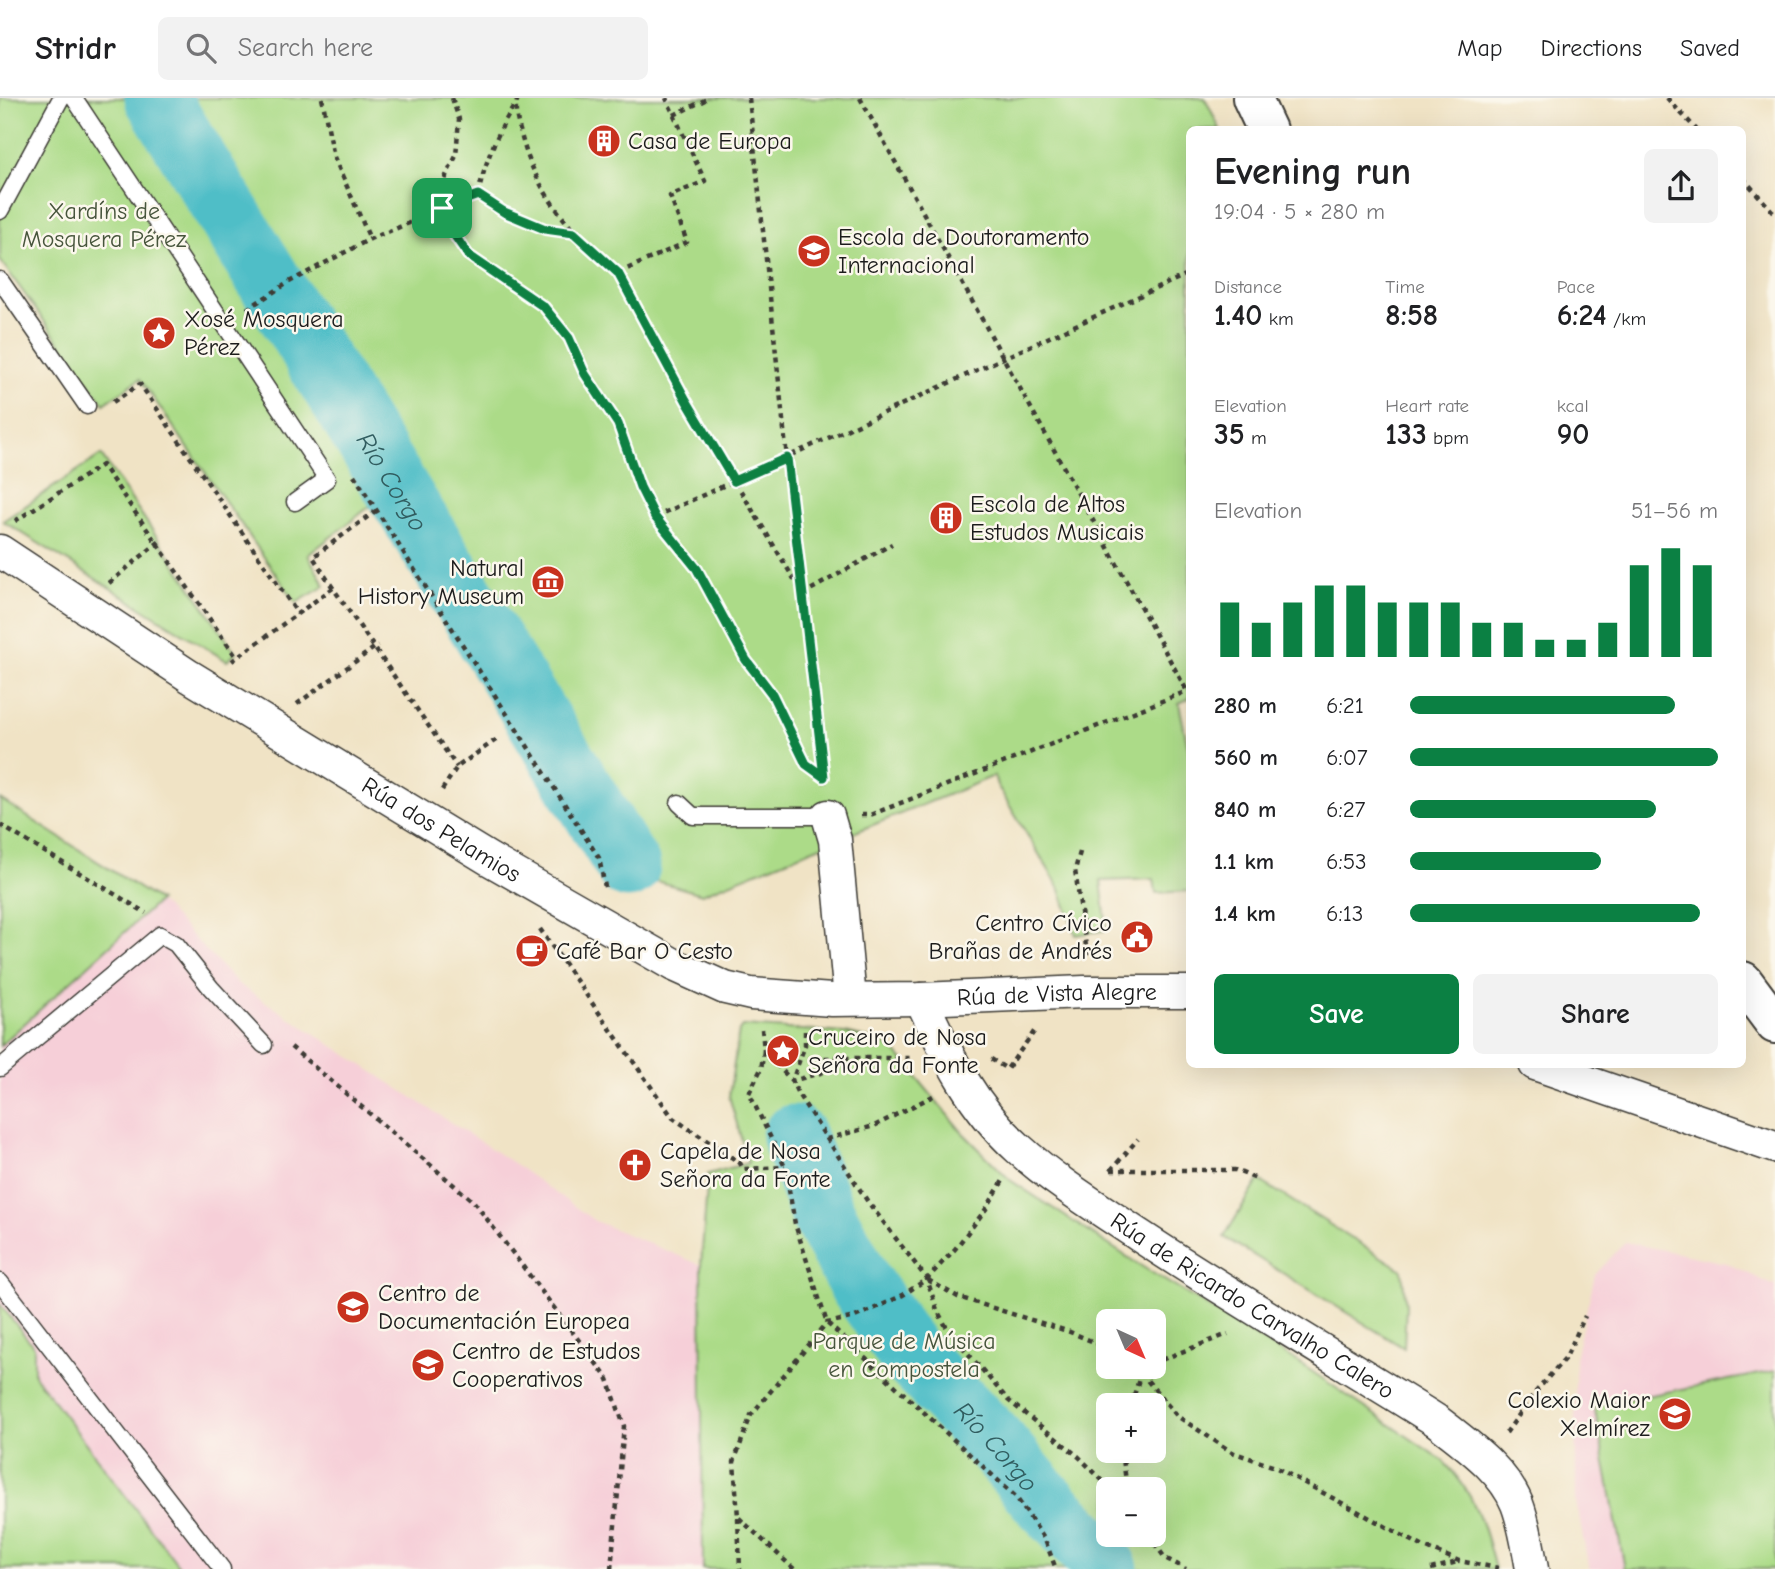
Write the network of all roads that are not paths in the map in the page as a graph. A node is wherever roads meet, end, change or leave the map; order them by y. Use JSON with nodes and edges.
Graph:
{"nodes":[{"id":1,"x":61,"y":98,"type":"edge"},
{"id":2,"x":74,"y":98,"type":"edge"},
{"id":3,"x":1252,"y":98,"type":"edge"},
{"id":4,"x":1265,"y":126,"type":"edge"},
{"id":5,"x":0,"y":211,"type":"edge"},
{"id":6,"x":0,"y":280,"type":"edge"},
{"id":7,"x":87,"y":406,"type":"road end"},
{"id":8,"x":295,"y":502,"type":"dead end"},
{"id":9,"x":5,"y":538,"type":"edge"},
{"id":10,"x":678,"y":803,"type":"dead end"},
{"id":11,"x":828,"y":816,"type":"joint"},
{"id":12,"x":1746,"y":985,"type":"edge"},
{"id":13,"x":1186,"y":992,"type":"edge"},
{"id":14,"x":957,"y":997,"type":"junction"},
{"id":15,"x":850,"y":999,"type":"junction"},
{"id":16,"x":921,"y":999,"type":"junction"},
{"id":17,"x":1775,"y":1024,"type":"edge"},
{"id":18,"x":264,"y":1045,"type":"dead end"},
{"id":19,"x":947,"y":1055,"type":"junction"},
{"id":20,"x":0,"y":1068,"type":"edge"},
{"id":21,"x":1547,"y":1068,"type":"edge"},
{"id":22,"x":1775,"y":1147,"type":"edge"},
{"id":23,"x":0,"y":1282,"type":"edge"},
{"id":24,"x":222,"y":1569,"type":"edge"},
{"id":25,"x":1532,"y":1569,"type":"edge"}],
"edges":[{"from":1,"to":5,"type":"lane"},
{"from":2,"to":8,"type":"lane"},
{"from":3,"to":4,"type":"main road"},
{"from":6,"to":7,"type":"lane"},
{"from":9,"to":15,"type":"street","name":"Rúa dos Pelamios"},
{"from":10,"to":11,"type":"lane"},
{"from":11,"to":15,"type":"street"},
{"from":12,"to":17,"type":"main road"},
{"from":13,"to":14,"type":"street","name":"Rúa de Vista Alegre"},
{"from":14,"to":16,"type":"street","name":"Rúa de Vista Alegre"},
{"from":14,"to":19,"type":"street"},
{"from":15,"to":16,"type":"street","name":"Rúa dos Pelamios"},
{"from":16,"to":19,"type":"street","name":"Rúa de Ricardo Carvalho Calero"},
{"from":18,"to":20,"type":"lane"},
{"from":19,"to":25,"type":"street","name":"Rúa de Ricardo Carvalho Calero"},
{"from":21,"to":22,"type":"street"},
{"from":23,"to":24,"type":"lane"}]}
